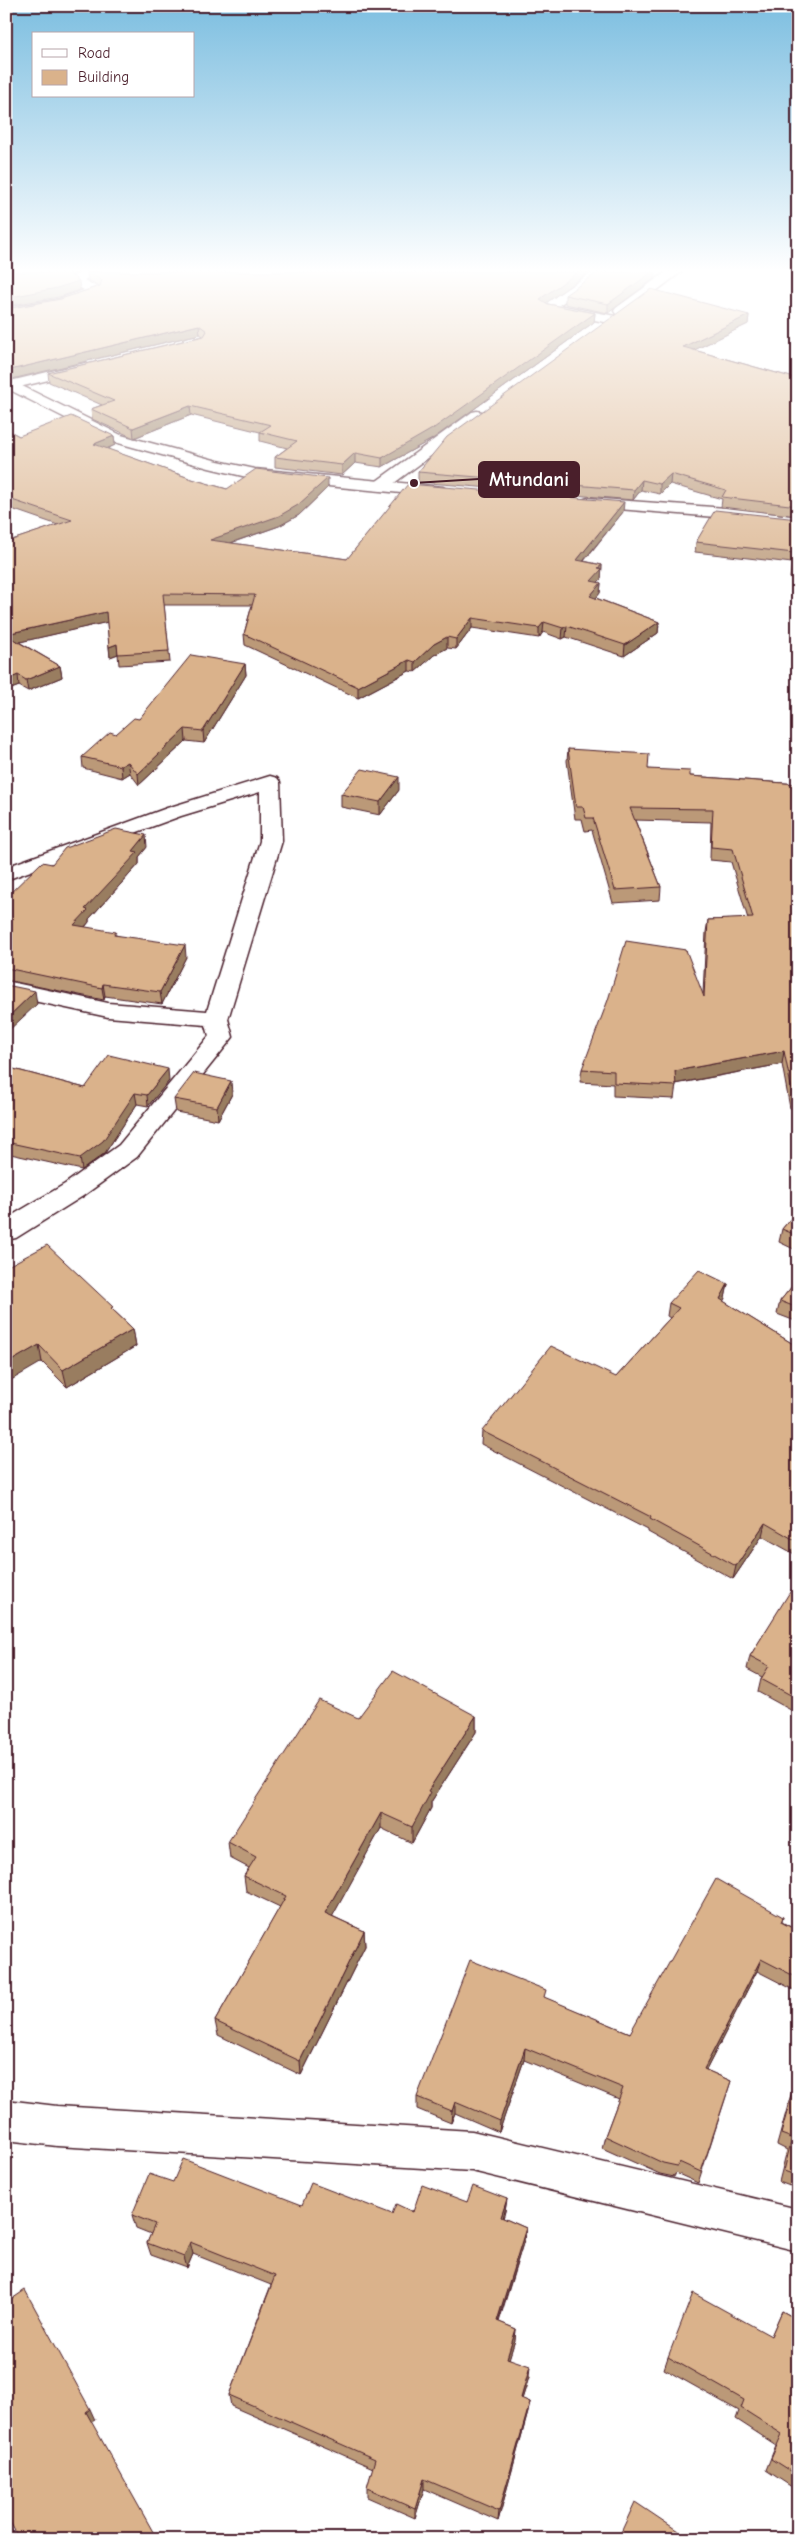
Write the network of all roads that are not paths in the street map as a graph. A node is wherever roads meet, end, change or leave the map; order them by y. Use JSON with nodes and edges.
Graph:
{"nodes":[{"id":1,"x":23,"y":391,"type":"edge"},
{"id":2,"x":485,"y":410,"type":"edge"},
{"id":3,"x":66,"y":430,"type":"edge"},
{"id":4,"x":380,"y":486,"type":"junction"},
{"id":5,"x":463,"y":494,"type":"edge"},
{"id":6,"x":448,"y":505,"type":"edge"},
{"id":7,"x":798,"y":522,"type":"edge"},
{"id":8,"x":696,"y":527,"type":"dead end"},
{"id":9,"x":756,"y":532,"type":"edge"},
{"id":10,"x":798,"y":537,"type":"edge"},
{"id":11,"x":6,"y":874,"type":"edge"},
{"id":12,"x":6,"y":988,"type":"edge"},
{"id":13,"x":216,"y":1019,"type":"junction"},
{"id":14,"x":6,"y":1231,"type":"edge"},
{"id":15,"x":6,"y":2120,"type":"edge"},
{"id":16,"x":798,"y":2230,"type":"edge"}],
"edges":[{"from":1,"to":4,"type":"street"},
{"from":2,"to":4,"type":"street"},
{"from":3,"to":6,"type":"street"},
{"from":4,"to":5,"type":"street"},
{"from":7,"to":8,"type":"street"},
{"from":9,"to":10,"type":"street"},
{"from":11,"to":13,"type":"street"},
{"from":12,"to":13,"type":"street"},
{"from":13,"to":14,"type":"street"},
{"from":15,"to":16,"type":"street"}]}
